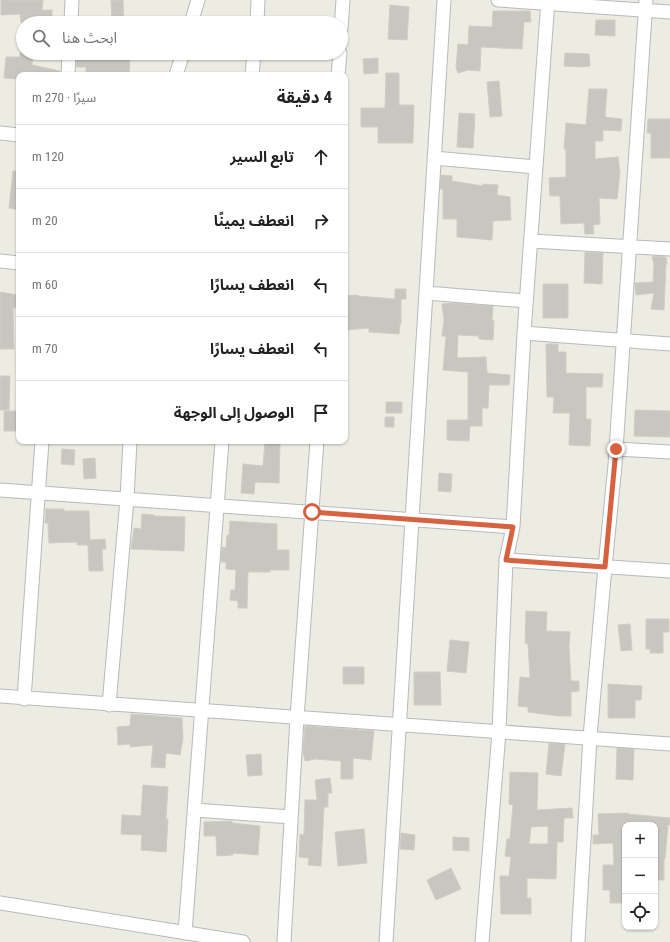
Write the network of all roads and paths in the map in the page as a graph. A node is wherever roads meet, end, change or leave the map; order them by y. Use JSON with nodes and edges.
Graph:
{"nodes":[{"id":1,"x":72,"y":0,"type":"edge"},
{"id":2,"x":198,"y":0,"type":"edge"},
{"id":3,"x":258,"y":0,"type":"edge"},
{"id":4,"x":343,"y":0,"type":"edge"},
{"id":5,"x":444,"y":0,"type":"edge"},
{"id":6,"x":498,"y":0,"type":"edge"},
{"id":7,"x":548,"y":2,"type":"edge"},
{"id":8,"x":646,"y":5,"type":"edge"},
{"id":9,"x":670,"y":12,"type":"edge"},
{"id":10,"x":71,"y":16,"type":"edge"},
{"id":11,"x":193,"y":16,"type":"edge"},
{"id":12,"x":257,"y":16,"type":"edge"},
{"id":13,"x":342,"y":16,"type":"edge"},
{"id":14,"x":69,"y":60,"type":"edge"},
{"id":15,"x":180,"y":60,"type":"edge"},
{"id":16,"x":253,"y":60,"type":"edge"},
{"id":17,"x":339,"y":60,"type":"edge"},
{"id":18,"x":68,"y":72,"type":"edge"},
{"id":19,"x":177,"y":72,"type":"edge"},
{"id":20,"x":252,"y":72,"type":"edge"},
{"id":21,"x":338,"y":72,"type":"edge"},
{"id":22,"x":0,"y":133,"type":"edge"},
{"id":23,"x":16,"y":135,"type":"edge"},
{"id":24,"x":434,"y":158,"type":"junction"},
{"id":25,"x":536,"y":167,"type":"junction"},
{"id":26,"x":531,"y":241,"type":"junction"},
{"id":27,"x":630,"y":247,"type":"junction"},
{"id":28,"x":670,"y":249,"type":"edge"},
{"id":29,"x":0,"y":261,"type":"edge"},
{"id":30,"x":16,"y":263,"type":"edge"},
{"id":31,"x":426,"y":293,"type":"junction"},
{"id":32,"x":526,"y":301,"type":"junction"},
{"id":33,"x":524,"y":333,"type":"junction"},
{"id":34,"x":623,"y":341,"type":"junction"},
{"id":35,"x":670,"y":344,"type":"edge"},
{"id":36,"x":42,"y":444,"type":"edge"},
{"id":37,"x":130,"y":444,"type":"edge"},
{"id":38,"x":222,"y":444,"type":"edge"},
{"id":39,"x":317,"y":444,"type":"edge"},
{"id":40,"x":616,"y":449,"type":"junction"},
{"id":41,"x":670,"y":452,"type":"edge"},
{"id":42,"x":0,"y":490,"type":"edge"},
{"id":43,"x":38,"y":493,"type":"junction"},
{"id":44,"x":127,"y":499,"type":"junction"},
{"id":45,"x":217,"y":505,"type":"junction"},
{"id":46,"x":312,"y":512,"type":"junction"},
{"id":47,"x":412,"y":519,"type":"junction"},
{"id":48,"x":513,"y":527,"type":"junction"},
{"id":49,"x":506,"y":560,"type":"junction"},
{"id":50,"x":605,"y":567,"type":"junction"},
{"id":51,"x":670,"y":571,"type":"edge"},
{"id":52,"x":0,"y":696,"type":"edge"},
{"id":53,"x":24,"y":699,"type":"junction"},
{"id":54,"x":109,"y":705,"type":"junction"},
{"id":55,"x":203,"y":712,"type":"junction"},
{"id":56,"x":297,"y":718,"type":"junction"},
{"id":57,"x":399,"y":725,"type":"junction"},
{"id":58,"x":499,"y":732,"type":"junction"},
{"id":59,"x":590,"y":737,"type":"junction"},
{"id":60,"x":670,"y":744,"type":"edge"},
{"id":61,"x":195,"y":810,"type":"junction"},
{"id":62,"x":291,"y":817,"type":"junction"},
{"id":63,"x":0,"y":903,"type":"edge"},
{"id":64,"x":185,"y":932,"type":"junction"},
{"id":65,"x":243,"y":942,"type":"edge"},
{"id":66,"x":284,"y":942,"type":"edge"},
{"id":67,"x":386,"y":942,"type":"edge"},
{"id":68,"x":482,"y":942,"type":"edge"},
{"id":69,"x":578,"y":942,"type":"edge"}],
"edges":[{"from":1,"to":10,"type":"street"},
{"from":2,"to":11,"type":"street"},
{"from":3,"to":12,"type":"street"},
{"from":4,"to":13,"type":"street"},
{"from":5,"to":24,"type":"street"},
{"from":6,"to":7,"type":"street"},
{"from":7,"to":8,"type":"street"},
{"from":7,"to":25,"type":"street"},
{"from":8,"to":9,"type":"street"},
{"from":8,"to":27,"type":"street"},
{"from":14,"to":18,"type":"street"},
{"from":15,"to":19,"type":"street"},
{"from":16,"to":20,"type":"street"},
{"from":17,"to":21,"type":"street"},
{"from":22,"to":23,"type":"street"},
{"from":24,"to":25,"type":"street"},
{"from":24,"to":31,"type":"street"},
{"from":25,"to":26,"type":"street"},
{"from":26,"to":27,"type":"street"},
{"from":26,"to":32,"type":"street"},
{"from":27,"to":28,"type":"street"},
{"from":27,"to":34,"type":"street"},
{"from":29,"to":30,"type":"street"},
{"from":31,"to":32,"type":"street"},
{"from":31,"to":47,"type":"street"},
{"from":32,"to":33,"type":"street"},
{"from":33,"to":34,"type":"street"},
{"from":33,"to":48,"type":"street"},
{"from":34,"to":35,"type":"street"},
{"from":34,"to":40,"type":"street"},
{"from":36,"to":43,"type":"street"},
{"from":37,"to":44,"type":"street"},
{"from":38,"to":45,"type":"street"},
{"from":39,"to":46,"type":"street"},
{"from":40,"to":41,"type":"street"},
{"from":40,"to":50,"type":"street"},
{"from":42,"to":43,"type":"street"},
{"from":43,"to":44,"type":"street"},
{"from":43,"to":53,"type":"street"},
{"from":44,"to":45,"type":"street"},
{"from":44,"to":54,"type":"street"},
{"from":45,"to":46,"type":"street"},
{"from":45,"to":55,"type":"street"},
{"from":46,"to":47,"type":"street"},
{"from":46,"to":56,"type":"street"},
{"from":47,"to":48,"type":"street"},
{"from":47,"to":57,"type":"street"},
{"from":48,"to":49,"type":"street"},
{"from":49,"to":50,"type":"street"},
{"from":49,"to":58,"type":"street"},
{"from":50,"to":51,"type":"street"},
{"from":50,"to":59,"type":"street"},
{"from":52,"to":53,"type":"street"},
{"from":53,"to":54,"type":"street"},
{"from":54,"to":55,"type":"street"},
{"from":55,"to":56,"type":"street"},
{"from":55,"to":61,"type":"street"},
{"from":56,"to":57,"type":"street"},
{"from":56,"to":62,"type":"street"},
{"from":57,"to":58,"type":"street"},
{"from":57,"to":67,"type":"street"},
{"from":58,"to":59,"type":"street"},
{"from":58,"to":68,"type":"street"},
{"from":59,"to":60,"type":"street"},
{"from":59,"to":69,"type":"street"},
{"from":61,"to":62,"type":"street"},
{"from":61,"to":64,"type":"street"},
{"from":62,"to":66,"type":"street"},
{"from":63,"to":64,"type":"street"},
{"from":64,"to":65,"type":"street"}]}
